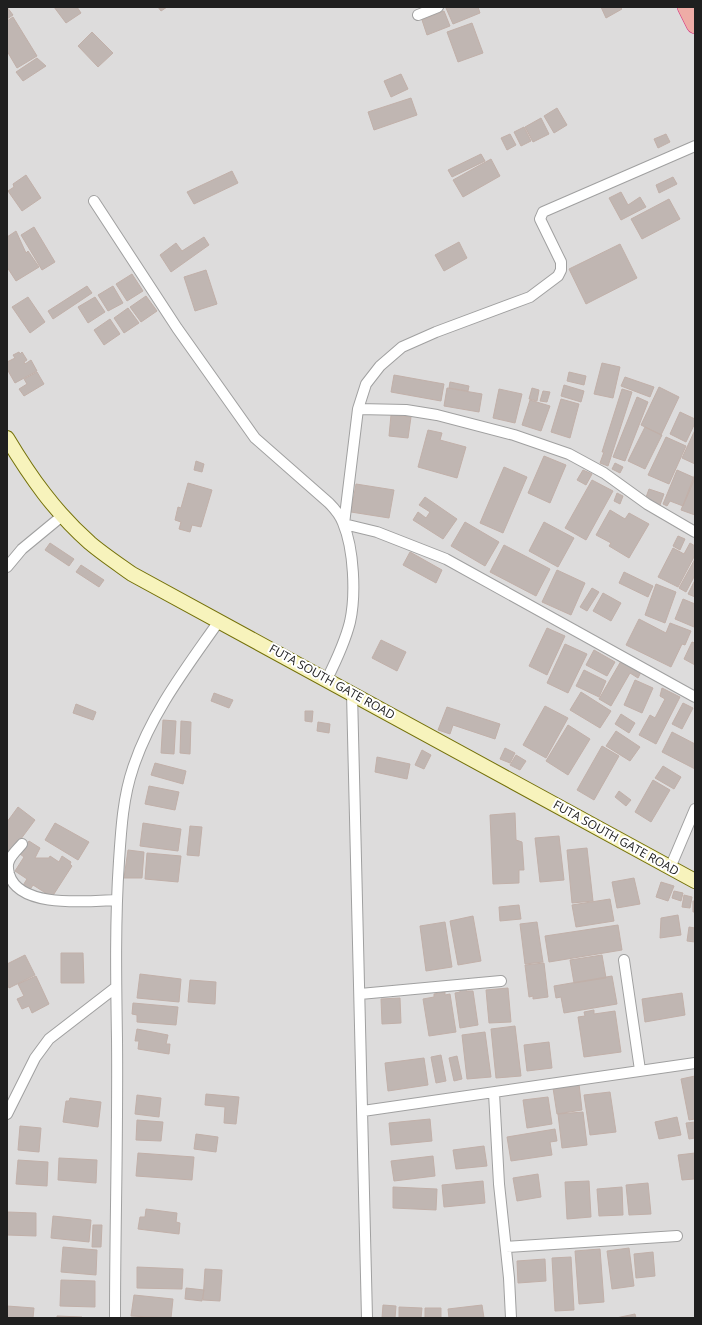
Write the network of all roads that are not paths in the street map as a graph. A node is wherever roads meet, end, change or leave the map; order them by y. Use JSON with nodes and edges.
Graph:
{"nodes":[{"id":1,"x":438,"y":7,"type":"edge"},
{"id":2,"x":686,"y":7,"type":"edge"},
{"id":3,"x":418,"y":15,"type":"dead end"},
{"id":4,"x":695,"y":26,"type":"edge"},
{"id":5,"x":695,"y":146,"type":"edge"},
{"id":6,"x":94,"y":201,"type":"dead end"},
{"id":7,"x":358,"y":409,"type":"junction"},
{"id":8,"x":7,"y":438,"type":"edge"},
{"id":9,"x":62,"y":516,"type":"junction"},
{"id":10,"x":344,"y":524,"type":"junction"},
{"id":11,"x":695,"y":532,"type":"edge"},
{"id":12,"x":7,"y":567,"type":"edge"},
{"id":13,"x":218,"y":621,"type":"junction"},
{"id":14,"x":327,"y":679,"type":"junction"},
{"id":15,"x":352,"y":693,"type":"junction"},
{"id":16,"x":695,"y":696,"type":"edge"},
{"id":17,"x":695,"y":809,"type":"edge"},
{"id":18,"x":22,"y":844,"type":"dead end"},
{"id":19,"x":670,"y":868,"type":"junction"},
{"id":20,"x":695,"y":881,"type":"edge"},
{"id":21,"x":116,"y":900,"type":"junction"},
{"id":22,"x":624,"y":960,"type":"dead end"},
{"id":23,"x":501,"y":981,"type":"dead end"},
{"id":24,"x":115,"y":988,"type":"junction"},
{"id":25,"x":360,"y":994,"type":"junction"},
{"id":26,"x":695,"y":1063,"type":"edge"},
{"id":27,"x":640,"y":1070,"type":"junction"},
{"id":28,"x":494,"y":1093,"type":"junction"},
{"id":29,"x":362,"y":1111,"type":"junction"},
{"id":30,"x":7,"y":1114,"type":"edge"},
{"id":31,"x":677,"y":1236,"type":"dead end"},
{"id":32,"x":506,"y":1247,"type":"junction"},
{"id":33,"x":115,"y":1318,"type":"edge"},
{"id":34,"x":367,"y":1318,"type":"edge"},
{"id":35,"x":511,"y":1318,"type":"edge"}],
"edges":[{"from":1,"to":3,"type":"street"},
{"from":2,"to":4,"type":"highway"},
{"from":5,"to":7,"type":"street"},
{"from":6,"to":10,"type":"street"},
{"from":7,"to":10,"type":"street"},
{"from":7,"to":11,"type":"street"},
{"from":8,"to":9,"type":"main road","name":"FUTA SOUTH GATE ROAD"},
{"from":9,"to":12,"type":"street"},
{"from":9,"to":13,"type":"main road","name":"FUTA SOUTH GATE ROAD"},
{"from":10,"to":14,"type":"street"},
{"from":10,"to":16,"type":"street"},
{"from":13,"to":14,"type":"main road","name":"FUTA SOUTH GATE ROAD"},
{"from":13,"to":21,"type":"street"},
{"from":14,"to":15,"type":"main road","name":"FUTA SOUTH GATE ROAD"},
{"from":15,"to":19,"type":"main road","name":"FUTA SOUTH GATE ROAD"},
{"from":15,"to":25,"type":"street"},
{"from":17,"to":19,"type":"street"},
{"from":18,"to":21,"type":"street"},
{"from":19,"to":20,"type":"main road","name":"FUTA SOUTH GATE ROAD"},
{"from":21,"to":24,"type":"street"},
{"from":22,"to":27,"type":"street"},
{"from":23,"to":25,"type":"street"},
{"from":24,"to":30,"type":"street"},
{"from":24,"to":33,"type":"street"},
{"from":25,"to":29,"type":"street"},
{"from":26,"to":27,"type":"street"},
{"from":27,"to":28,"type":"street"},
{"from":28,"to":29,"type":"street"},
{"from":28,"to":32,"type":"street"},
{"from":29,"to":34,"type":"street"},
{"from":31,"to":32,"type":"street"},
{"from":32,"to":35,"type":"street"}]}
